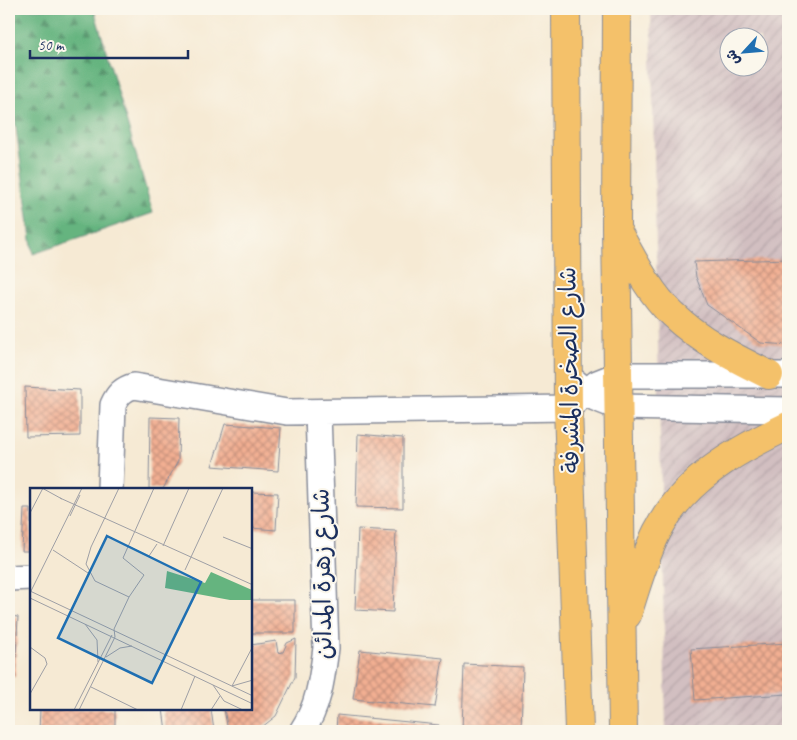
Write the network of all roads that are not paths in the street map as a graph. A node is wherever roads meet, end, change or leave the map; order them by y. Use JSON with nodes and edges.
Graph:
{"nodes":[{"id":1,"x":566,"y":9,"type":"edge"},
{"id":2,"x":617,"y":9,"type":"edge"},
{"id":3,"x":616,"y":228,"type":"junction"},
{"id":4,"x":617,"y":375,"type":"junction"},
{"id":5,"x":779,"y":375,"type":"edge"},
{"id":6,"x":574,"y":391,"type":"junction"},
{"id":7,"x":618,"y":407,"type":"junction"},
{"id":8,"x":788,"y":410,"type":"edge"},
{"id":9,"x":318,"y":413,"type":"junction"},
{"id":10,"x":788,"y":426,"type":"edge"},
{"id":11,"x":110,"y":488,"type":"edge"},
{"id":12,"x":30,"y":576,"type":"edge"},
{"id":13,"x":9,"y":578,"type":"edge"},
{"id":14,"x":620,"y":635,"type":"junction"},
{"id":15,"x":302,"y":731,"type":"edge"},
{"id":16,"x":579,"y":731,"type":"edge"},
{"id":17,"x":623,"y":731,"type":"edge"}],
"edges":[{"from":1,"to":6,"type":"main road","name":"شارع الصخرة المشرفة"},
{"from":2,"to":3,"type":"main road","name":"شارع الصخرة المشرفة"},
{"from":3,"to":4,"type":"main road","name":"شارع الصخرة المشرفة"},
{"from":3,"to":5,"type":"main road"},
{"from":4,"to":5,"type":"street"},
{"from":4,"to":6,"type":"street"},
{"from":4,"to":7,"type":"main road","name":"شارع الصخرة المشرفة"},
{"from":6,"to":7,"type":"street"},
{"from":6,"to":9,"type":"street"},
{"from":6,"to":16,"type":"main road","name":"شارع الصخرة المشرفة"},
{"from":7,"to":8,"type":"street"},
{"from":7,"to":14,"type":"main road","name":"شارع الصخرة المشرفة"},
{"from":9,"to":11,"type":"street"},
{"from":9,"to":15,"type":"street","name":"شارع زهرة المدائن"},
{"from":10,"to":14,"type":"main road"},
{"from":12,"to":13,"type":"street"},
{"from":14,"to":17,"type":"main road","name":"شارع الصخرة المشرفة"}]}
